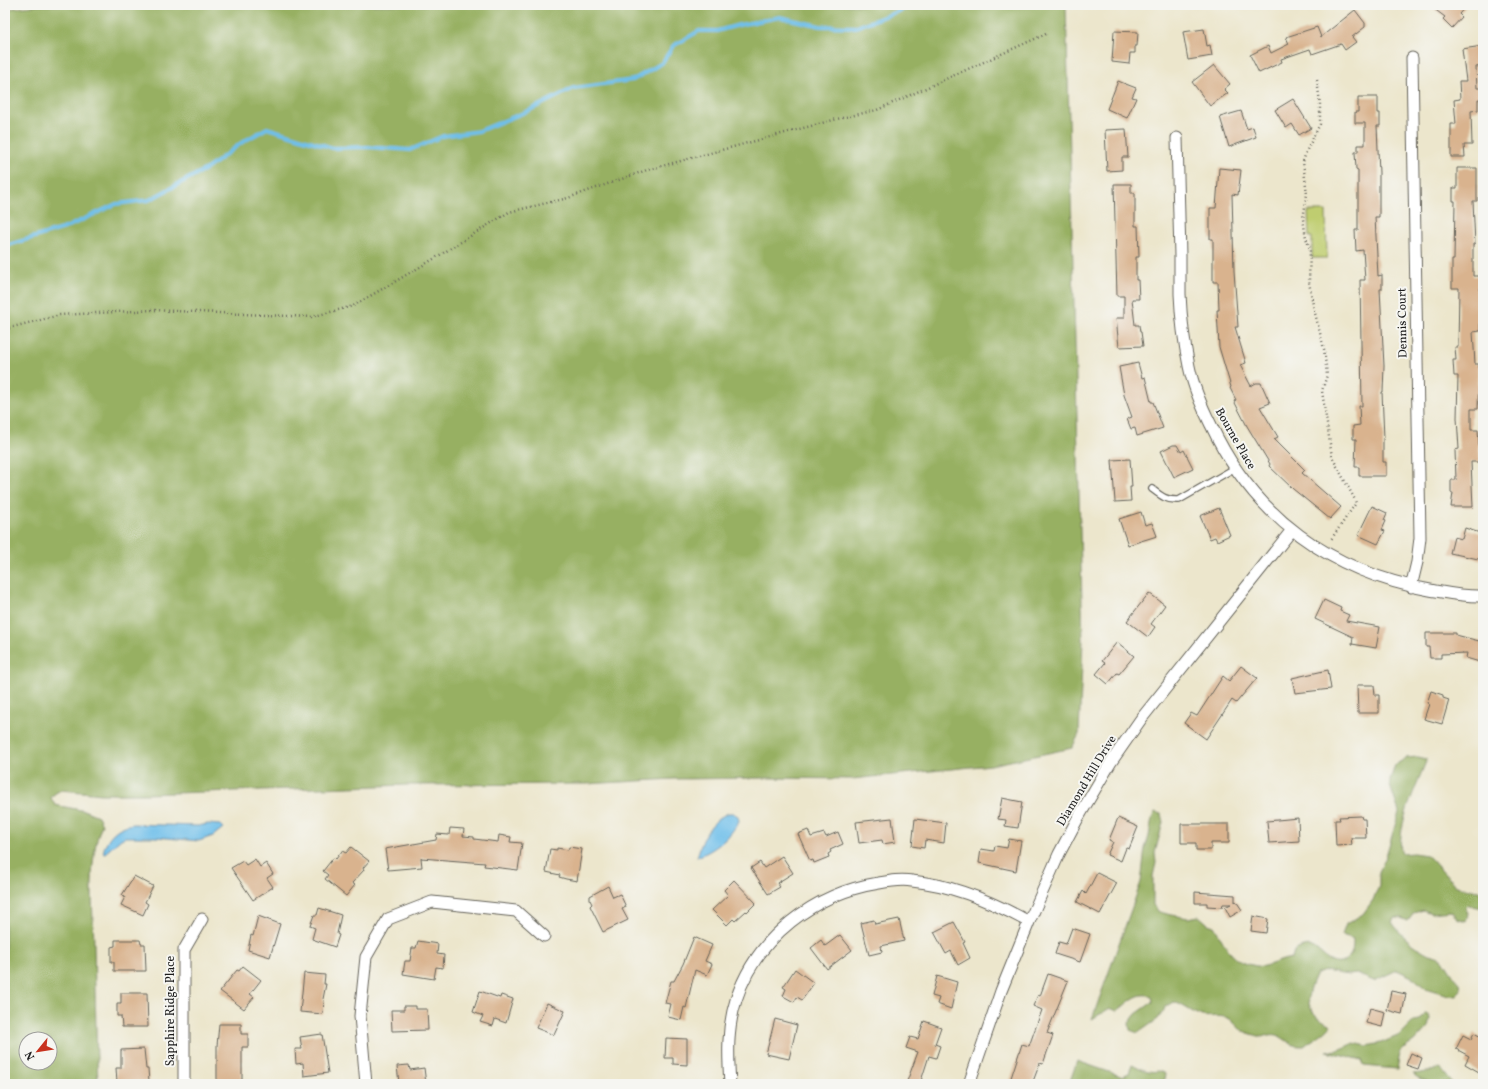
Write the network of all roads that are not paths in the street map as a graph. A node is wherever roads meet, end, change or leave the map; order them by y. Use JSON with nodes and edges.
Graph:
{"nodes":[{"id":1,"x":1412,"y":58,"type":"dead end"},
{"id":2,"x":1177,"y":138,"type":"dead end"},
{"id":3,"x":1235,"y":468,"type":"junction"},
{"id":4,"x":1152,"y":489,"type":"dead end"},
{"id":5,"x":1292,"y":530,"type":"junction"},
{"id":6,"x":1411,"y":587,"type":"junction"},
{"id":7,"x":1483,"y":596,"type":"edge"},
{"id":8,"x":202,"y":919,"type":"dead end"},
{"id":9,"x":1029,"y":922,"type":"junction"},
{"id":10,"x":544,"y":936,"type":"dead end"},
{"id":11,"x":184,"y":1084,"type":"edge"},
{"id":12,"x":366,"y":1084,"type":"edge"},
{"id":13,"x":730,"y":1084,"type":"edge"},
{"id":14,"x":969,"y":1084,"type":"edge"}],
"edges":[{"from":1,"to":6,"type":"street","name":"Dennis Court"},
{"from":2,"to":3,"type":"street","name":"Bourne Place"},
{"from":3,"to":4,"type":"lane"},
{"from":3,"to":5,"type":"street","name":"Bourne Place"},
{"from":5,"to":6,"type":"street","name":"Bourne Place"},
{"from":5,"to":9,"type":"street","name":"Diamond Hill Drive"},
{"from":6,"to":7,"type":"street","name":"Bourne Place"},
{"from":8,"to":11,"type":"street","name":"Sapphire Ridge Place"},
{"from":9,"to":13,"type":"street"},
{"from":9,"to":14,"type":"street","name":"Diamond Hill Drive"},
{"from":10,"to":12,"type":"street"}]}
